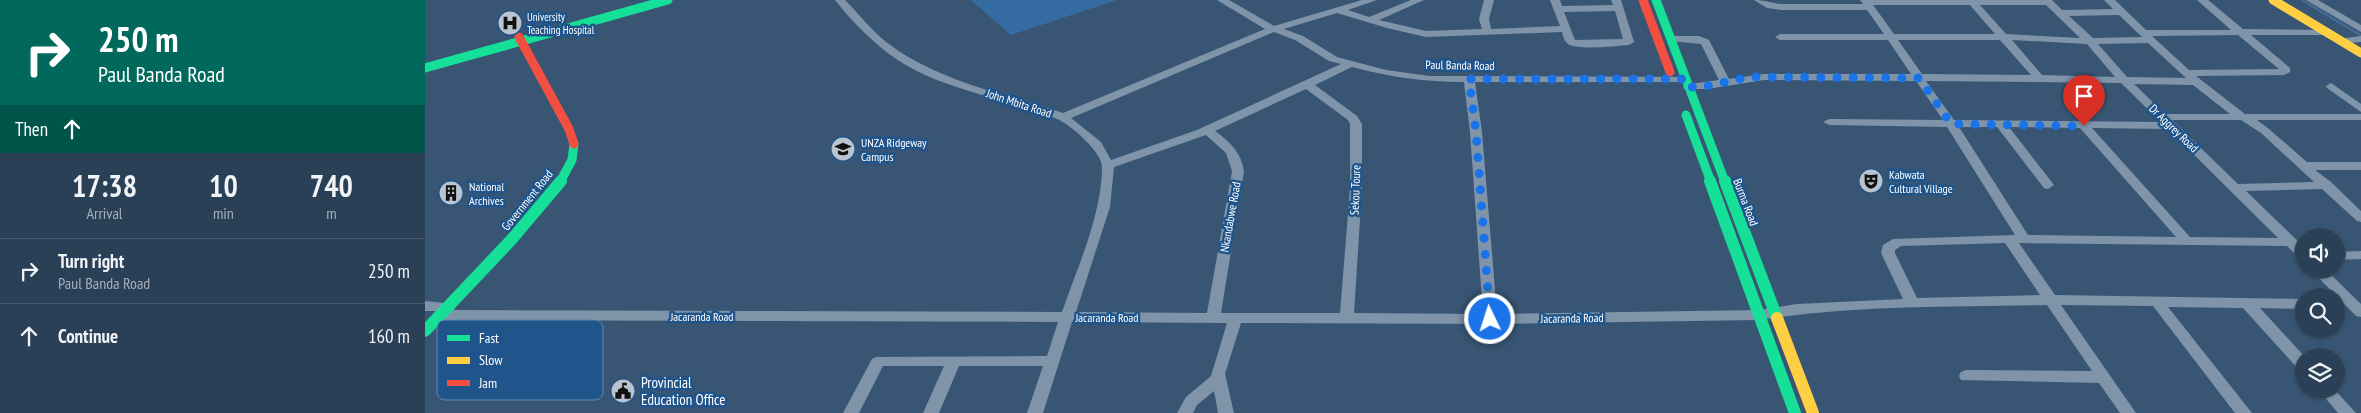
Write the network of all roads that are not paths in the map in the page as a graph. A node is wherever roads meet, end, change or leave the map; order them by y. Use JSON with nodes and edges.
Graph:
{"nodes":[{"id":1,"x":651,"y":0,"type":"edge"},
{"id":2,"x":668,"y":0,"type":"edge"},
{"id":3,"x":840,"y":0,"type":"edge"},
{"id":4,"x":1222,"y":0,"type":"edge"},
{"id":5,"x":1343,"y":0,"type":"edge"},
{"id":6,"x":1372,"y":0,"type":"edge"},
{"id":7,"x":1419,"y":0,"type":"edge"},
{"id":8,"x":1489,"y":0,"type":"edge"},
{"id":9,"x":1643,"y":0,"type":"edge"},
{"id":10,"x":1656,"y":0,"type":"edge"},
{"id":11,"x":1759,"y":0,"type":"edge"},
{"id":12,"x":2109,"y":0,"type":"edge"},
{"id":13,"x":2202,"y":0,"type":"edge"},
{"id":14,"x":2273,"y":0,"type":"edge"},
{"id":15,"x":2283,"y":0,"type":"edge"},
{"id":16,"x":2311,"y":0,"type":"edge"},
{"id":17,"x":1972,"y":1,"type":"edge"},
{"id":18,"x":2047,"y":1,"type":"edge"},
{"id":19,"x":1867,"y":3,"type":"edge"},
{"id":20,"x":1556,"y":4,"type":"edge"},
{"id":21,"x":1617,"y":4,"type":"edge"},
{"id":22,"x":1340,"y":11,"type":"junction"},
{"id":23,"x":2122,"y":12,"type":"junction"},
{"id":24,"x":2060,"y":13,"type":"junction"},
{"id":25,"x":1370,"y":20,"type":"junction"},
{"id":26,"x":1273,"y":29,"type":"junction"},
{"id":27,"x":1564,"y":29,"type":"junction"},
{"id":28,"x":2361,"y":29,"type":"edge"},
{"id":29,"x":1487,"y":32,"type":"junction"},
{"id":30,"x":2242,"y":32,"type":"junction"},
{"id":31,"x":2326,"y":32,"type":"junction"},
{"id":32,"x":2147,"y":36,"type":"junction"},
{"id":33,"x":1780,"y":37,"type":"dead end"},
{"id":34,"x":2004,"y":37,"type":"junction"},
{"id":35,"x":1671,"y":38,"type":"junction"},
{"id":36,"x":1890,"y":38,"type":"junction"},
{"id":37,"x":2356,"y":39,"type":"edge"},
{"id":38,"x":520,"y":40,"type":"junction"},
{"id":39,"x":2090,"y":41,"type":"junction"},
{"id":40,"x":2361,"y":46,"type":"edge"},
{"id":41,"x":2361,"y":54,"type":"edge"},
{"id":42,"x":425,"y":63,"type":"edge"},
{"id":43,"x":1351,"y":64,"type":"junction"},
{"id":44,"x":425,"y":68,"type":"edge"},
{"id":45,"x":2187,"y":73,"type":"junction"},
{"id":46,"x":1919,"y":78,"type":"junction"},
{"id":47,"x":2039,"y":78,"type":"junction"},
{"id":48,"x":1469,"y":79,"type":"junction"},
{"id":49,"x":2124,"y":80,"type":"junction"},
{"id":50,"x":1725,"y":81,"type":"junction"},
{"id":51,"x":1682,"y":82,"type":"junction"},
{"id":52,"x":2197,"y":82,"type":"junction"},
{"id":53,"x":1307,"y":84,"type":"junction"},
{"id":54,"x":2331,"y":86,"type":"dead end"},
{"id":55,"x":2361,"y":109,"type":"edge"},
{"id":56,"x":1063,"y":117,"type":"junction"},
{"id":57,"x":2162,"y":117,"type":"junction"},
{"id":58,"x":2361,"y":117,"type":"edge"},
{"id":59,"x":2248,"y":118,"type":"junction"},
{"id":60,"x":1829,"y":122,"type":"dead end"},
{"id":61,"x":1951,"y":124,"type":"junction"},
{"id":62,"x":2001,"y":125,"type":"junction"},
{"id":63,"x":2084,"y":126,"type":"junction"},
{"id":64,"x":2172,"y":126,"type":"junction"},
{"id":65,"x":1207,"y":130,"type":"junction"},
{"id":66,"x":1108,"y":165,"type":"junction"},
{"id":67,"x":2304,"y":166,"type":"junction"},
{"id":68,"x":2361,"y":166,"type":"edge"},
{"id":69,"x":2048,"y":185,"type":"dead end"},
{"id":70,"x":2327,"y":186,"type":"junction"},
{"id":71,"x":2235,"y":188,"type":"junction"},
{"id":72,"x":2361,"y":218,"type":"edge"},
{"id":73,"x":2009,"y":239,"type":"junction"},
{"id":74,"x":2024,"y":239,"type":"junction"},
{"id":75,"x":2187,"y":241,"type":"junction"},
{"id":76,"x":2291,"y":242,"type":"junction"},
{"id":77,"x":2295,"y":246,"type":"edge"},
{"id":78,"x":2361,"y":255,"type":"edge"},
{"id":79,"x":2345,"y":256,"type":"edge"},
{"id":80,"x":2326,"y":278,"type":"edge"},
{"id":81,"x":2049,"y":300,"type":"junction"},
{"id":82,"x":2157,"y":302,"type":"junction"},
{"id":83,"x":1912,"y":303,"type":"junction"},
{"id":84,"x":2247,"y":303,"type":"junction"},
{"id":85,"x":2295,"y":304,"type":"edge"},
{"id":86,"x":425,"y":306,"type":"edge"},
{"id":87,"x":2357,"y":308,"type":"edge"},
{"id":88,"x":445,"y":311,"type":"junction"},
{"id":89,"x":1766,"y":314,"type":"junction"},
{"id":90,"x":1067,"y":317,"type":"junction"},
{"id":91,"x":1213,"y":317,"type":"junction"},
{"id":92,"x":1236,"y":317,"type":"junction"},
{"id":93,"x":1347,"y":319,"type":"junction"},
{"id":94,"x":1490,"y":319,"type":"junction"},
{"id":95,"x":425,"y":331,"type":"edge"},
{"id":96,"x":2295,"y":356,"type":"edge"},
{"id":97,"x":955,"y":361,"type":"junction"},
{"id":98,"x":1053,"y":361,"type":"junction"},
{"id":99,"x":1966,"y":376,"type":"dead end"},
{"id":100,"x":2103,"y":377,"type":"junction"},
{"id":101,"x":1218,"y":379,"type":"junction"},
{"id":102,"x":2334,"y":398,"type":"edge"},
{"id":103,"x":851,"y":413,"type":"edge"},
{"id":104,"x":931,"y":413,"type":"edge"},
{"id":105,"x":1035,"y":413,"type":"edge"},
{"id":106,"x":1185,"y":413,"type":"edge"},
{"id":107,"x":1226,"y":413,"type":"edge"},
{"id":108,"x":1795,"y":413,"type":"edge"},
{"id":109,"x":1813,"y":413,"type":"edge"},
{"id":110,"x":2128,"y":413,"type":"edge"},
{"id":111,"x":2244,"y":413,"type":"edge"},
{"id":112,"x":2348,"y":413,"type":"edge"}],
"edges":[{"from":1,"to":38,"type":"main road"},
{"from":2,"to":38,"type":"main road"},
{"from":3,"to":56,"type":"street","name":"John Mbita Road"},
{"from":4,"to":26,"type":"street","name":"Paul Banda Road"},
{"from":5,"to":22,"type":"street"},
{"from":6,"to":22,"type":"street"},
{"from":7,"to":25,"type":"street"},
{"from":8,"to":29,"type":"street"},
{"from":9,"to":51,"type":"main road","name":"Burma Road"},
{"from":10,"to":35,"type":"main road","name":"Burma Road"},
{"from":11,"to":19,"type":"street"},
{"from":12,"to":23,"type":"street"},
{"from":13,"to":30,"type":"street"},
{"from":14,"to":31,"type":"main road"},
{"from":15,"to":37,"type":"main road"},
{"from":16,"to":28,"type":"street"},
{"from":17,"to":18,"type":"street"},
{"from":17,"to":19,"type":"street"},
{"from":17,"to":34,"type":"street"},
{"from":18,"to":24,"type":"street","name":"Dr Aggrey Road"},
{"from":19,"to":36,"type":"street"},
{"from":20,"to":21,"type":"street"},
{"from":20,"to":27,"type":"street"},
{"from":21,"to":27,"type":"street"},
{"from":22,"to":25,"type":"street"},
{"from":22,"to":26,"type":"street"},
{"from":23,"to":24,"type":"street"},
{"from":23,"to":32,"type":"street"},
{"from":24,"to":39,"type":"street","name":"Dr Aggrey Road"},
{"from":25,"to":29,"type":"street"},
{"from":26,"to":43,"type":"street","name":"Paul Banda Road"},
{"from":26,"to":56,"type":"street"},
{"from":27,"to":29,"type":"street"},
{"from":30,"to":31,"type":"street"},
{"from":30,"to":32,"type":"street"},
{"from":30,"to":45,"type":"street"},
{"from":31,"to":41,"type":"main road"},
{"from":32,"to":39,"type":"street"},
{"from":32,"to":45,"type":"street"},
{"from":33,"to":36,"type":"street"},
{"from":34,"to":36,"type":"street"},
{"from":34,"to":39,"type":"street"},
{"from":34,"to":47,"type":"street"},
{"from":35,"to":50,"type":"street"},
{"from":35,"to":51,"type":"main road","name":"Burma Road"},
{"from":36,"to":46,"type":"street"},
{"from":37,"to":40,"type":"main road"},
{"from":38,"to":42,"type":"main road"},
{"from":38,"to":44,"type":"main road"},
{"from":38,"to":88,"type":"main road","name":"Government Road"},
{"from":39,"to":49,"type":"street","name":"Dr Aggrey Road"},
{"from":43,"to":48,"type":"street","name":"Paul Banda Road"},
{"from":43,"to":53,"type":"street"},
{"from":45,"to":52,"type":"street"},
{"from":46,"to":47,"type":"street","name":"Paul Banda Road"},
{"from":46,"to":50,"type":"street","name":"Paul Banda Road"},
{"from":46,"to":61,"type":"street"},
{"from":47,"to":49,"type":"street","name":"Paul Banda Road"},
{"from":48,"to":51,"type":"street","name":"Paul Banda Road"},
{"from":48,"to":94,"type":"street"},
{"from":49,"to":52,"type":"street","name":"Paul Banda Road"},
{"from":49,"to":57,"type":"street","name":"Dr Aggrey Road"},
{"from":50,"to":51,"type":"street","name":"Paul Banda Road"},
{"from":51,"to":89,"type":"main road","name":"Burma Road"},
{"from":51,"to":89,"type":"main road","name":"Burma Road"},
{"from":52,"to":59,"type":"street"},
{"from":53,"to":65,"type":"street"},
{"from":53,"to":93,"type":"street","name":"Sekou Toure"},
{"from":54,"to":55,"type":"street"},
{"from":56,"to":66,"type":"street","name":"John Mbita Road"},
{"from":57,"to":59,"type":"street"},
{"from":57,"to":64,"type":"street","name":"Dr Aggrey Road"},
{"from":58,"to":59,"type":"street"},
{"from":59,"to":67,"type":"street"},
{"from":60,"to":61,"type":"street"},
{"from":61,"to":62,"type":"street"},
{"from":61,"to":74,"type":"street"},
{"from":62,"to":63,"type":"street"},
{"from":62,"to":69,"type":"street"},
{"from":63,"to":64,"type":"street"},
{"from":63,"to":75,"type":"street"},
{"from":64,"to":71,"type":"street","name":"Dr Aggrey Road"},
{"from":65,"to":66,"type":"street"},
{"from":65,"to":91,"type":"street","name":"Nkandabwe Road"},
{"from":66,"to":90,"type":"street"},
{"from":67,"to":68,"type":"street"},
{"from":67,"to":70,"type":"street"},
{"from":70,"to":71,"type":"street"},
{"from":70,"to":72,"type":"street"},
{"from":71,"to":76,"type":"street","name":"Dr Aggrey Road"},
{"from":73,"to":74,"type":"street"},
{"from":73,"to":81,"type":"street"},
{"from":73,"to":83,"type":"street"},
{"from":74,"to":75,"type":"street"},
{"from":75,"to":76,"type":"street"},
{"from":76,"to":77,"type":"street","name":"Dr Aggrey Road"},
{"from":78,"to":79,"type":"street"},
{"from":80,"to":87,"type":"street"},
{"from":81,"to":82,"type":"street","name":"Jacaranda Road"},
{"from":81,"to":83,"type":"street","name":"Jacaranda Road"},
{"from":81,"to":100,"type":"street"},
{"from":82,"to":84,"type":"street","name":"Jacaranda Road"},
{"from":82,"to":111,"type":"street"},
{"from":83,"to":89,"type":"street","name":"Jacaranda Road"},
{"from":84,"to":85,"type":"street","name":"Jacaranda Road"},
{"from":84,"to":96,"type":"street"},
{"from":86,"to":88,"type":"street","name":"Jacaranda Road"},
{"from":88,"to":90,"type":"street","name":"Jacaranda Road"},
{"from":88,"to":95,"type":"main road","name":"Government Road"},
{"from":89,"to":94,"type":"street","name":"Jacaranda Road"},
{"from":89,"to":108,"type":"main road","name":"Burma Road"},
{"from":89,"to":109,"type":"main road","name":"Burma Road"},
{"from":90,"to":91,"type":"street","name":"Jacaranda Road"},
{"from":90,"to":98,"type":"street"},
{"from":91,"to":92,"type":"street","name":"Jacaranda Road"},
{"from":92,"to":93,"type":"street","name":"Jacaranda Road"},
{"from":92,"to":101,"type":"street"},
{"from":93,"to":94,"type":"street","name":"Jacaranda Road"},
{"from":97,"to":98,"type":"street"},
{"from":97,"to":103,"type":"street"},
{"from":97,"to":104,"type":"street"},
{"from":98,"to":105,"type":"street"},
{"from":99,"to":100,"type":"street"},
{"from":100,"to":110,"type":"street"},
{"from":101,"to":106,"type":"street"},
{"from":101,"to":107,"type":"street"},
{"from":102,"to":112,"type":"street"}]}
